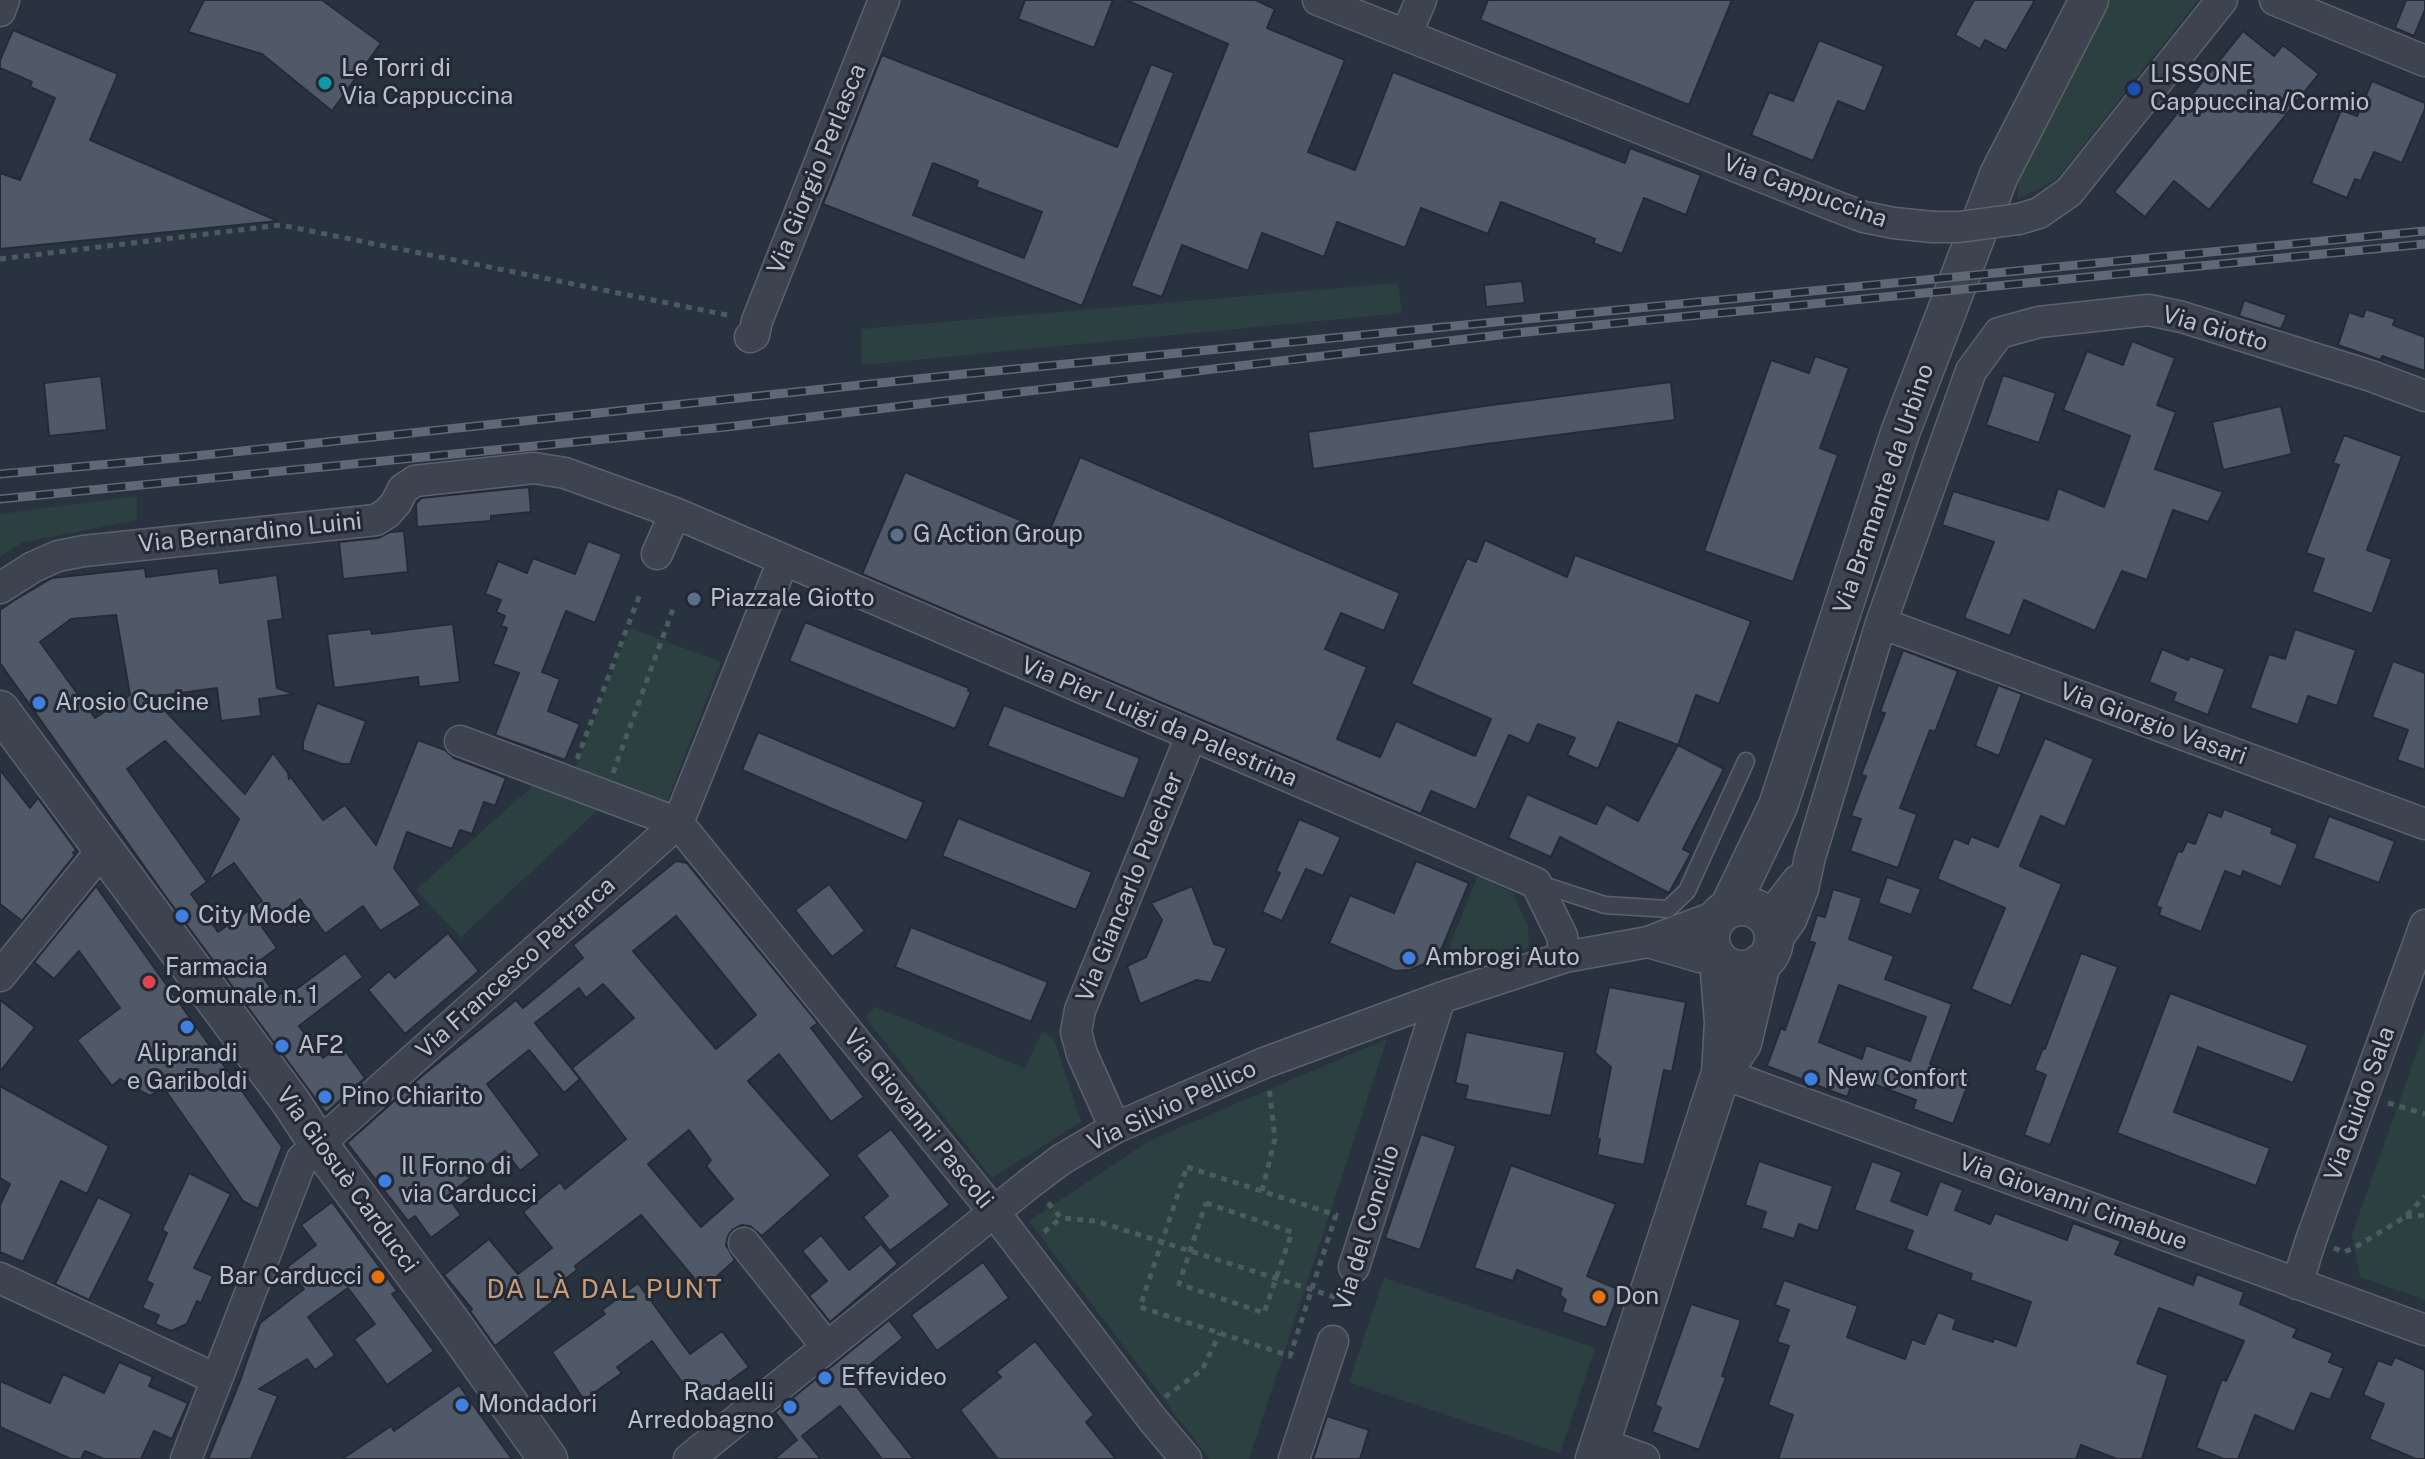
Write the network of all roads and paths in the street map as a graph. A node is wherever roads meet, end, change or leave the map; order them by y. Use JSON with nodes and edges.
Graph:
{"nodes":[{"id":1,"x":4,"y":0,"type":"edge"},
{"id":2,"x":884,"y":0,"type":"edge"},
{"id":3,"x":1318,"y":0,"type":"edge"},
{"id":4,"x":1421,"y":0,"type":"edge"},
{"id":5,"x":2089,"y":0,"type":"edge"},
{"id":6,"x":2222,"y":0,"type":"edge"},
{"id":7,"x":2275,"y":0,"type":"edge"},
{"id":8,"x":0,"y":11,"type":"edge"},
{"id":9,"x":1406,"y":35,"type":"junction"},
{"id":10,"x":2425,"y":61,"type":"edge"},
{"id":11,"x":0,"y":259,"type":"edge"},
{"id":12,"x":753,"y":329,"type":"joint"},
{"id":13,"x":1999,"y":333,"type":"joint"},
{"id":14,"x":2425,"y":396,"type":"edge"},
{"id":15,"x":675,"y":513,"type":"junction"},
{"id":16,"x":657,"y":554,"type":"dead end"},
{"id":17,"x":783,"y":561,"type":"junction"},
{"id":18,"x":0,"y":588,"type":"edge"},
{"id":19,"x":640,"y":594,"type":"dead end"},
{"id":20,"x":673,"y":609,"type":"dead end"},
{"id":21,"x":1881,"y":623,"type":"junction"},
{"id":22,"x":0,"y":710,"type":"edge"},
{"id":23,"x":1191,"y":736,"type":"junction"},
{"id":24,"x":460,"y":741,"type":"dead end"},
{"id":25,"x":1746,"y":761,"type":"dead end"},
{"id":26,"x":568,"y":782,"type":"junction"},
{"id":27,"x":605,"y":796,"type":"junction"},
{"id":28,"x":678,"y":823,"type":"junction"},
{"id":29,"x":2425,"y":824,"type":"edge"},
{"id":30,"x":103,"y":849,"type":"junction"},
{"id":31,"x":1536,"y":883,"type":"junction"},
{"id":32,"x":2425,"y":925,"type":"edge"},
{"id":33,"x":1750,"y":926,"type":"junction"},
{"id":34,"x":1648,"y":942,"type":"junction"},
{"id":35,"x":1565,"y":957,"type":"junction"},
{"id":36,"x":1717,"y":958,"type":"junction"},
{"id":37,"x":0,"y":976,"type":"edge"},
{"id":38,"x":1440,"y":998,"type":"junction"},
{"id":39,"x":1264,"y":1063,"type":"junction"},
{"id":40,"x":1721,"y":1073,"type":"junction"},
{"id":41,"x":2361,"y":1100,"type":"junction"},
{"id":42,"x":2425,"y":1114,"type":"edge"},
{"id":43,"x":1115,"y":1128,"type":"junction"},
{"id":44,"x":319,"y":1145,"type":"junction"},
{"id":45,"x":1030,"y":1183,"type":"junction"},
{"id":46,"x":1262,"y":1191,"type":"junction"},
{"id":47,"x":2425,"y":1196,"type":"edge"},
{"id":48,"x":994,"y":1212,"type":"junction"},
{"id":49,"x":2425,"y":1215,"type":"edge"},
{"id":50,"x":2405,"y":1217,"type":"junction"},
{"id":51,"x":2311,"y":1240,"type":"junction"},
{"id":52,"x":1162,"y":1242,"type":"junction"},
{"id":53,"x":744,"y":1243,"type":"dead end"},
{"id":54,"x":1190,"y":1250,"type":"junction"},
{"id":55,"x":1354,"y":1267,"type":"joint"},
{"id":56,"x":0,"y":1278,"type":"edge"},
{"id":57,"x":1276,"y":1279,"type":"junction"},
{"id":58,"x":2297,"y":1284,"type":"junction"},
{"id":59,"x":1312,"y":1290,"type":"junction"},
{"id":60,"x":1344,"y":1300,"type":"junction"},
{"id":61,"x":2425,"y":1330,"type":"edge"},
{"id":62,"x":1220,"y":1333,"type":"junction"},
{"id":63,"x":1333,"y":1341,"type":"joint"},
{"id":64,"x":827,"y":1347,"type":"junction"},
{"id":65,"x":216,"y":1379,"type":"junction"},
{"id":66,"x":1149,"y":1416,"type":"junction"},
{"id":67,"x":1597,"y":1451,"type":"edge"},
{"id":68,"x":186,"y":1459,"type":"edge"},
{"id":69,"x":548,"y":1459,"type":"edge"},
{"id":70,"x":689,"y":1459,"type":"edge"},
{"id":71,"x":1169,"y":1459,"type":"edge"},
{"id":72,"x":1186,"y":1459,"type":"edge"},
{"id":73,"x":1294,"y":1459,"type":"edge"},
{"id":74,"x":1644,"y":1459,"type":"edge"}],
"edges":[{"from":1,"to":8,"type":"street"},
{"from":2,"to":12,"type":"street","name":"Via Giorgio Perlasca"},
{"from":3,"to":9,"type":"street","name":"Via Cappuccina"},
{"from":4,"to":9,"type":"street"},
{"from":5,"to":33,"type":"street","name":"Via Bramante da Urbino"},
{"from":6,"to":9,"type":"street","name":"Via Cappuccina","bridge":true},
{"from":7,"to":10,"type":"street"},
{"from":11,"to":12,"type":"path"},
{"from":13,"to":14,"type":"street","name":"Via Giotto"},
{"from":13,"to":21,"type":"street","name":"Via Bramante da Urbino"},
{"from":15,"to":16,"type":"street"},
{"from":15,"to":17,"type":"street"},
{"from":15,"to":18,"type":"street","name":"Via Bernardino Luini"},
{"from":17,"to":23,"type":"street","name":"Via Pier Luigi da Palestrina"},
{"from":17,"to":28,"type":"street","name":"Via Francesco Petrarca"},
{"from":19,"to":26,"type":"path"},
{"from":20,"to":27,"type":"path"},
{"from":21,"to":29,"type":"street","name":"Via Giorgio Vasari"},
{"from":21,"to":33,"type":"street","name":"Via Bramante da Urbino"},
{"from":22,"to":30,"type":"street","name":"Via Giosuè Carducci"},
{"from":23,"to":31,"type":"street","name":"Via Pier Luigi da Palestrina"},
{"from":23,"to":43,"type":"street","name":"Via Giancarlo Puecher"},
{"from":24,"to":26,"type":"street"},
{"from":25,"to":31,"type":"lane","name":"Via Pier Luigi da Palestrina"},
{"from":26,"to":27,"type":"street"},
{"from":27,"to":28,"type":"street"},
{"from":28,"to":44,"type":"street","name":"Via Francesco Petrarca"},
{"from":28,"to":48,"type":"street","name":"Via Giovanni Pascoli"},
{"from":30,"to":37,"type":"street"},
{"from":30,"to":44,"type":"street","name":"Via Giosuè Carducci"},
{"from":31,"to":35,"type":"street"},
{"from":32,"to":41,"type":"street","name":"Via Guido Sala"},
{"from":33,"to":34,"type":"street","name":"Via Silvio Pellico"},
{"from":33,"to":36,"type":"street","name":"Via Bramante da Urbino"},
{"from":33,"to":40,"type":"street","name":"Via Bramante da Urbino"},
{"from":34,"to":35,"type":"street","name":"Via Silvio Pellico"},
{"from":34,"to":36,"type":"street","name":"Via Silvio Pellico"},
{"from":35,"to":38,"type":"street","name":"Via Silvio Pellico"},
{"from":36,"to":40,"type":"street","name":"Via Bramante da Urbino"},
{"from":38,"to":39,"type":"street","name":"Via Silvio Pellico"},
{"from":38,"to":55,"type":"street","name":"Via del Concilio"},
{"from":39,"to":43,"type":"street","name":"Via Silvio Pellico"},
{"from":39,"to":46,"type":"path"},
{"from":40,"to":58,"type":"street","name":"Via Giovanni Cimabue"},
{"from":40,"to":67,"type":"street","name":"Via Bramante da Urbino"},
{"from":41,"to":42,"type":"path"},
{"from":41,"to":51,"type":"street","name":"Via Guido Sala"},
{"from":43,"to":45,"type":"street","name":"Via Silvio Pellico"},
{"from":44,"to":65,"type":"street","name":"Via Francesco Petrarca"},
{"from":44,"to":69,"type":"street","name":"Via Giosuè Carducci"},
{"from":45,"to":48,"type":"street","name":"Via Silvio Pellico"},
{"from":45,"to":52,"type":"path"},
{"from":46,"to":52,"type":"path"},
{"from":46,"to":59,"type":"path"},
{"from":47,"to":50,"type":"path"},
{"from":48,"to":64,"type":"street","name":"Via Silvio Pellico"},
{"from":48,"to":66,"type":"street","name":"Via Giovanni Pascoli"},
{"from":49,"to":50,"type":"path"},
{"from":50,"to":51,"type":"path"},
{"from":51,"to":58,"type":"street","name":"Via Guido Sala"},
{"from":52,"to":54,"type":"path"},
{"from":52,"to":62,"type":"path"},
{"from":53,"to":64,"type":"street"},
{"from":54,"to":57,"type":"path"},
{"from":54,"to":57,"type":"path"},
{"from":54,"to":57,"type":"path"},
{"from":55,"to":60,"type":"path","name":"Via del Concilio"},
{"from":56,"to":65,"type":"street"},
{"from":57,"to":59,"type":"path"},
{"from":58,"to":61,"type":"street","name":"Via Giovanni Cimabue"},
{"from":59,"to":60,"type":"path"},
{"from":59,"to":62,"type":"path"},
{"from":60,"to":63,"type":"path","name":"Via del Concilio"},
{"from":62,"to":66,"type":"path"},
{"from":63,"to":73,"type":"street","name":"Via del Concilio"},
{"from":64,"to":70,"type":"street","name":"Via Silvio Pellico"},
{"from":65,"to":68,"type":"street","name":"Via Francesco Petrarca"},
{"from":66,"to":71,"type":"street","name":"Via Giovanni Pascoli"},
{"from":66,"to":72,"type":"street","name":"Via Giovanni Pascoli"},
{"from":67,"to":74,"type":"street"}]}
